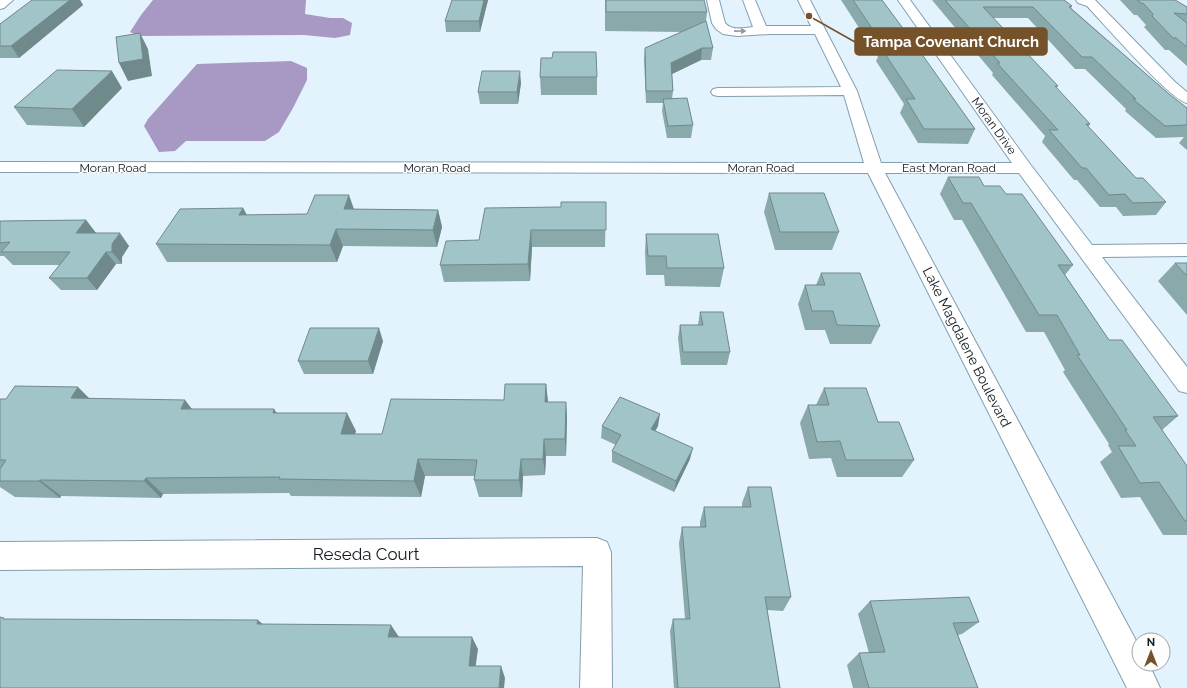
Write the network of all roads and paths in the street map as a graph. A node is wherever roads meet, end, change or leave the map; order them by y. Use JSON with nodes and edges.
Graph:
{"nodes":[{"id":1,"x":7,"y":0,"type":"edge"},
{"id":2,"x":713,"y":0,"type":"edge"},
{"id":3,"x":749,"y":0,"type":"edge"},
{"id":4,"x":804,"y":0,"type":"edge"},
{"id":5,"x":904,"y":0,"type":"edge"},
{"id":6,"x":1082,"y":0,"type":"edge"},
{"id":7,"x":0,"y":5,"type":"edge"},
{"id":8,"x":761,"y":30,"type":"junction"},
{"id":9,"x":819,"y":30,"type":"junction"},
{"id":10,"x":850,"y":91,"type":"junction"},
{"id":11,"x":718,"y":92,"type":"dead end"},
{"id":12,"x":1187,"y":99,"type":"edge"},
{"id":13,"x":0,"y":168,"type":"edge"},
{"id":14,"x":874,"y":168,"type":"junction"},
{"id":15,"x":1024,"y":168,"type":"junction"},
{"id":16,"x":1187,"y":250,"type":"edge"},
{"id":17,"x":1087,"y":251,"type":"junction"},
{"id":18,"x":1187,"y":384,"type":"edge"},
{"id":19,"x":0,"y":556,"type":"edge"},
{"id":20,"x":596,"y":688,"type":"edge"},
{"id":21,"x":1144,"y":688,"type":"edge"}],
"edges":[{"from":1,"to":7,"type":"street"},
{"from":2,"to":8,"type":"street","one_way":true},
{"from":3,"to":8,"type":"street"},
{"from":4,"to":9,"type":"street","name":"Lake Magdalene Boulevard"},
{"from":5,"to":15,"type":"street","name":"Moran Drive"},
{"from":6,"to":12,"type":"street"},
{"from":8,"to":9,"type":"street"},
{"from":9,"to":10,"type":"street","name":"Lake Magdalene Boulevard"},
{"from":10,"to":11,"type":"street"},
{"from":10,"to":14,"type":"street","name":"Lake Magdalene Boulevard"},
{"from":13,"to":14,"type":"street","name":"Moran Road"},
{"from":14,"to":15,"type":"street","name":"East Moran Road"},
{"from":14,"to":21,"type":"street","name":"Lake Magdalene Boulevard"},
{"from":15,"to":17,"type":"street","name":"Moran Drive"},
{"from":16,"to":17,"type":"street"},
{"from":17,"to":18,"type":"street","name":"Moran Drive"},
{"from":19,"to":20,"type":"street","name":"Reseda Court"}]}
